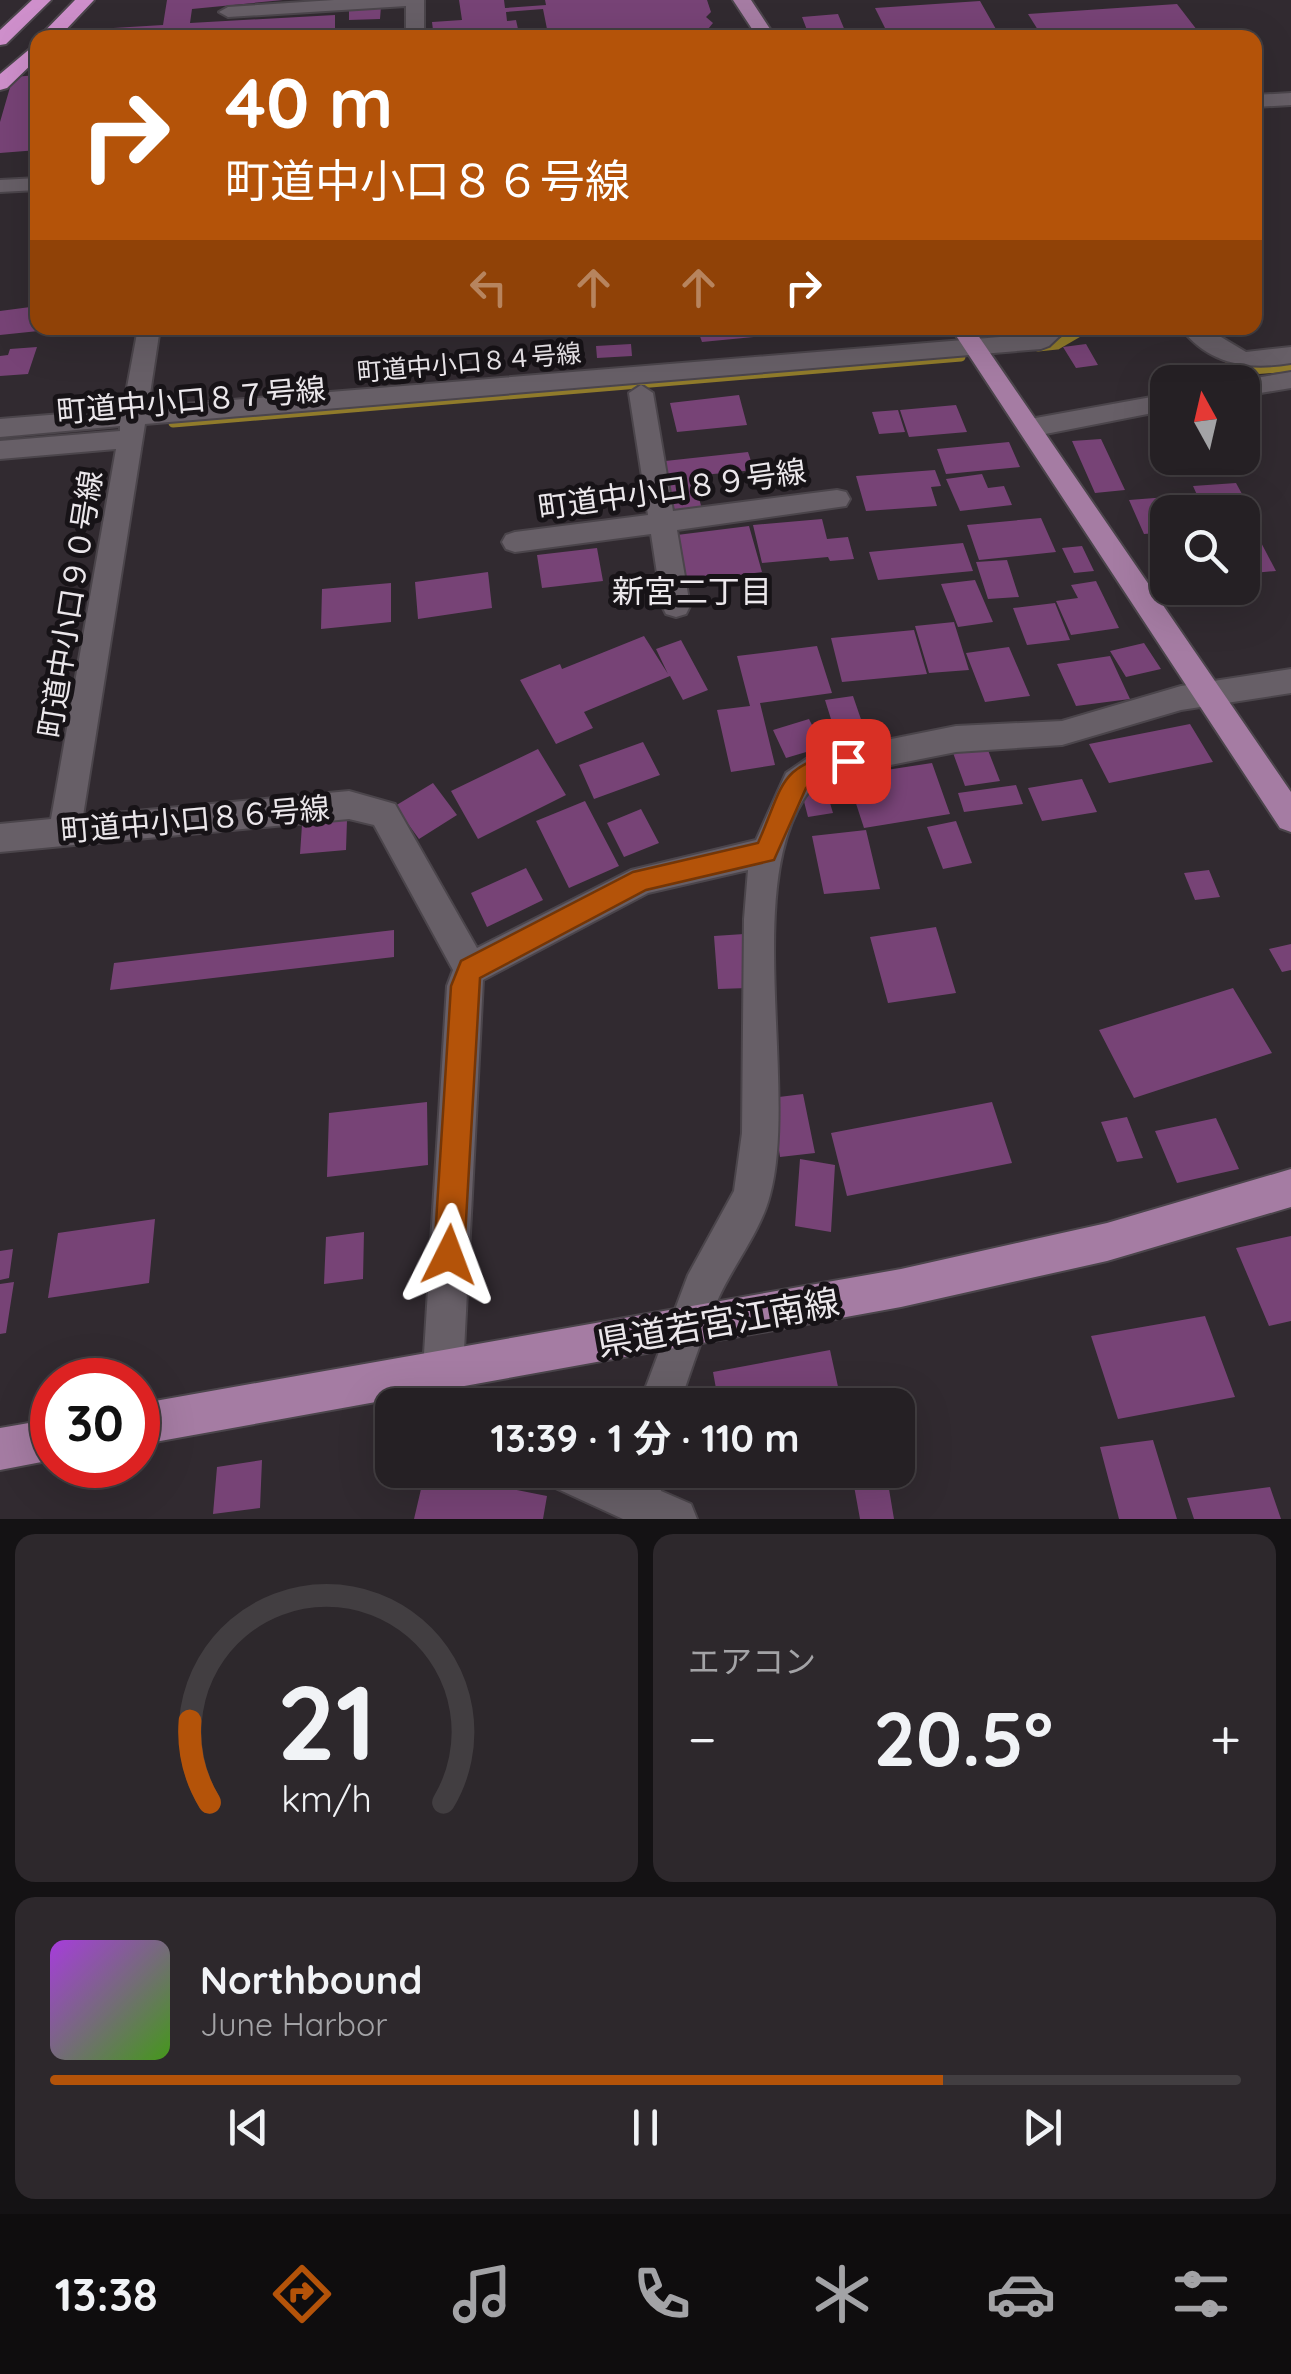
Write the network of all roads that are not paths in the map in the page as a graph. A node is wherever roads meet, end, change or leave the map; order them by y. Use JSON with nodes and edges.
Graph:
{"nodes":[{"id":1,"x":42,"y":0,"type":"edge"},
{"id":2,"x":85,"y":0,"type":"edge"},
{"id":3,"x":415,"y":0,"type":"edge"},
{"id":4,"x":742,"y":0,"type":"edge"},
{"id":5,"x":228,"y":12,"type":"dead end"},
{"id":6,"x":55,"y":30,"type":"edge"},
{"id":7,"x":415,"y":30,"type":"edge"},
{"id":8,"x":763,"y":30,"type":"edge"},
{"id":9,"x":0,"y":40,"type":"edge"},
{"id":10,"x":30,"y":55,"type":"edge"},
{"id":11,"x":0,"y":84,"type":"edge"},
{"id":12,"x":1291,"y":98,"type":"edge"},
{"id":13,"x":1262,"y":100,"type":"edge"},
{"id":14,"x":30,"y":184,"type":"edge"},
{"id":15,"x":0,"y":186,"type":"edge"},
{"id":16,"x":149,"y":335,"type":"edge"},
{"id":17,"x":1048,"y":335,"type":"edge"},
{"id":18,"x":1201,"y":335,"type":"edge"},
{"id":19,"x":974,"y":346,"type":"edge"},
{"id":20,"x":1291,"y":355,"type":"edge"},
{"id":21,"x":1291,"y":380,"type":"edge"},
{"id":22,"x":1260,"y":385,"type":"edge"},
{"id":23,"x":640,"y":394,"type":"junction"},
{"id":24,"x":1150,"y":405,"type":"edge"},
{"id":25,"x":0,"y":428,"type":"edge"},
{"id":26,"x":133,"y":428,"type":"junction"},
{"id":27,"x":1030,"y":428,"type":"junction"},
{"id":28,"x":0,"y":450,"type":"edge"},
{"id":29,"x":838,"y":499,"type":"dead end"},
{"id":30,"x":662,"y":524,"type":"junction"},
{"id":31,"x":515,"y":542,"type":"dead end"},
{"id":32,"x":676,"y":606,"type":"dead end"},
{"id":33,"x":1291,"y":680,"type":"edge"},
{"id":34,"x":1208,"y":695,"type":"junction"},
{"id":35,"x":1291,"y":818,"type":"edge"},
{"id":36,"x":65,"y":831,"type":"junction"},
{"id":37,"x":0,"y":838,"type":"edge"},
{"id":38,"x":766,"y":852,"type":"junction"},
{"id":39,"x":470,"y":970,"type":"junction"},
{"id":40,"x":1291,"y":1188,"type":"edge"},
{"id":41,"x":686,"y":1329,"type":"junction"},
{"id":42,"x":445,"y":1388,"type":"edge"},
{"id":43,"x":665,"y":1388,"type":"edge"},
{"id":44,"x":375,"y":1396,"type":"edge"},
{"id":45,"x":160,"y":1422,"type":"edge"},
{"id":46,"x":30,"y":1444,"type":"edge"},
{"id":47,"x":0,"y":1450,"type":"edge"},
{"id":48,"x":610,"y":1488,"type":"edge"},
{"id":49,"x":649,"y":1503,"type":"edge"}],
"edges":[{"from":1,"to":9,"type":"highway"},
{"from":2,"to":6,"type":"highway"},
{"from":3,"to":5,"type":"street"},
{"from":3,"to":7,"type":"street"},
{"from":4,"to":8,"type":"main road"},
{"from":10,"to":11,"type":"highway"},
{"from":12,"to":13,"type":"street"},
{"from":14,"to":15,"type":"street"},
{"from":16,"to":26,"type":"street","name":"町道中小口９０号線"},
{"from":17,"to":19,"type":"street","name":"町道中小口８４号線"},
{"from":18,"to":20,"type":"street"},
{"from":19,"to":23,"type":"street","name":"町道中小口８７号線"},
{"from":19,"to":26,"type":"street","name":"町道中小口８４号線"},
{"from":19,"to":27,"type":"main road"},
{"from":21,"to":22,"type":"street"},
{"from":23,"to":26,"type":"street","name":"町道中小口８７号線"},
{"from":23,"to":30,"type":"street"},
{"from":24,"to":27,"type":"street"},
{"from":25,"to":26,"type":"street","name":"町道中小口８４号線"},
{"from":26,"to":28,"type":"street","name":"町道中小口８７号線"},
{"from":26,"to":36,"type":"street","name":"町道中小口９０号線"},
{"from":27,"to":34,"type":"main road"},
{"from":29,"to":30,"type":"street","name":"町道中小口８９号線"},
{"from":30,"to":31,"type":"street","name":"町道中小口８９号線"},
{"from":30,"to":32,"type":"street"},
{"from":33,"to":34,"type":"street"},
{"from":34,"to":35,"type":"main road"},
{"from":34,"to":38,"type":"street"},
{"from":36,"to":37,"type":"street","name":"町道中小口８６号線"},
{"from":36,"to":39,"type":"street","name":"町道中小口８６号線"},
{"from":38,"to":39,"type":"street"},
{"from":38,"to":41,"type":"street"},
{"from":39,"to":42,"type":"street"},
{"from":40,"to":41,"type":"main road","name":"県道若宮江南線"},
{"from":41,"to":42,"type":"main road","name":"県道若宮江南線"},
{"from":41,"to":43,"type":"street"},
{"from":44,"to":45,"type":"main road","name":"県道若宮江南線"},
{"from":46,"to":47,"type":"main road"},
{"from":48,"to":49,"type":"street"}]}
